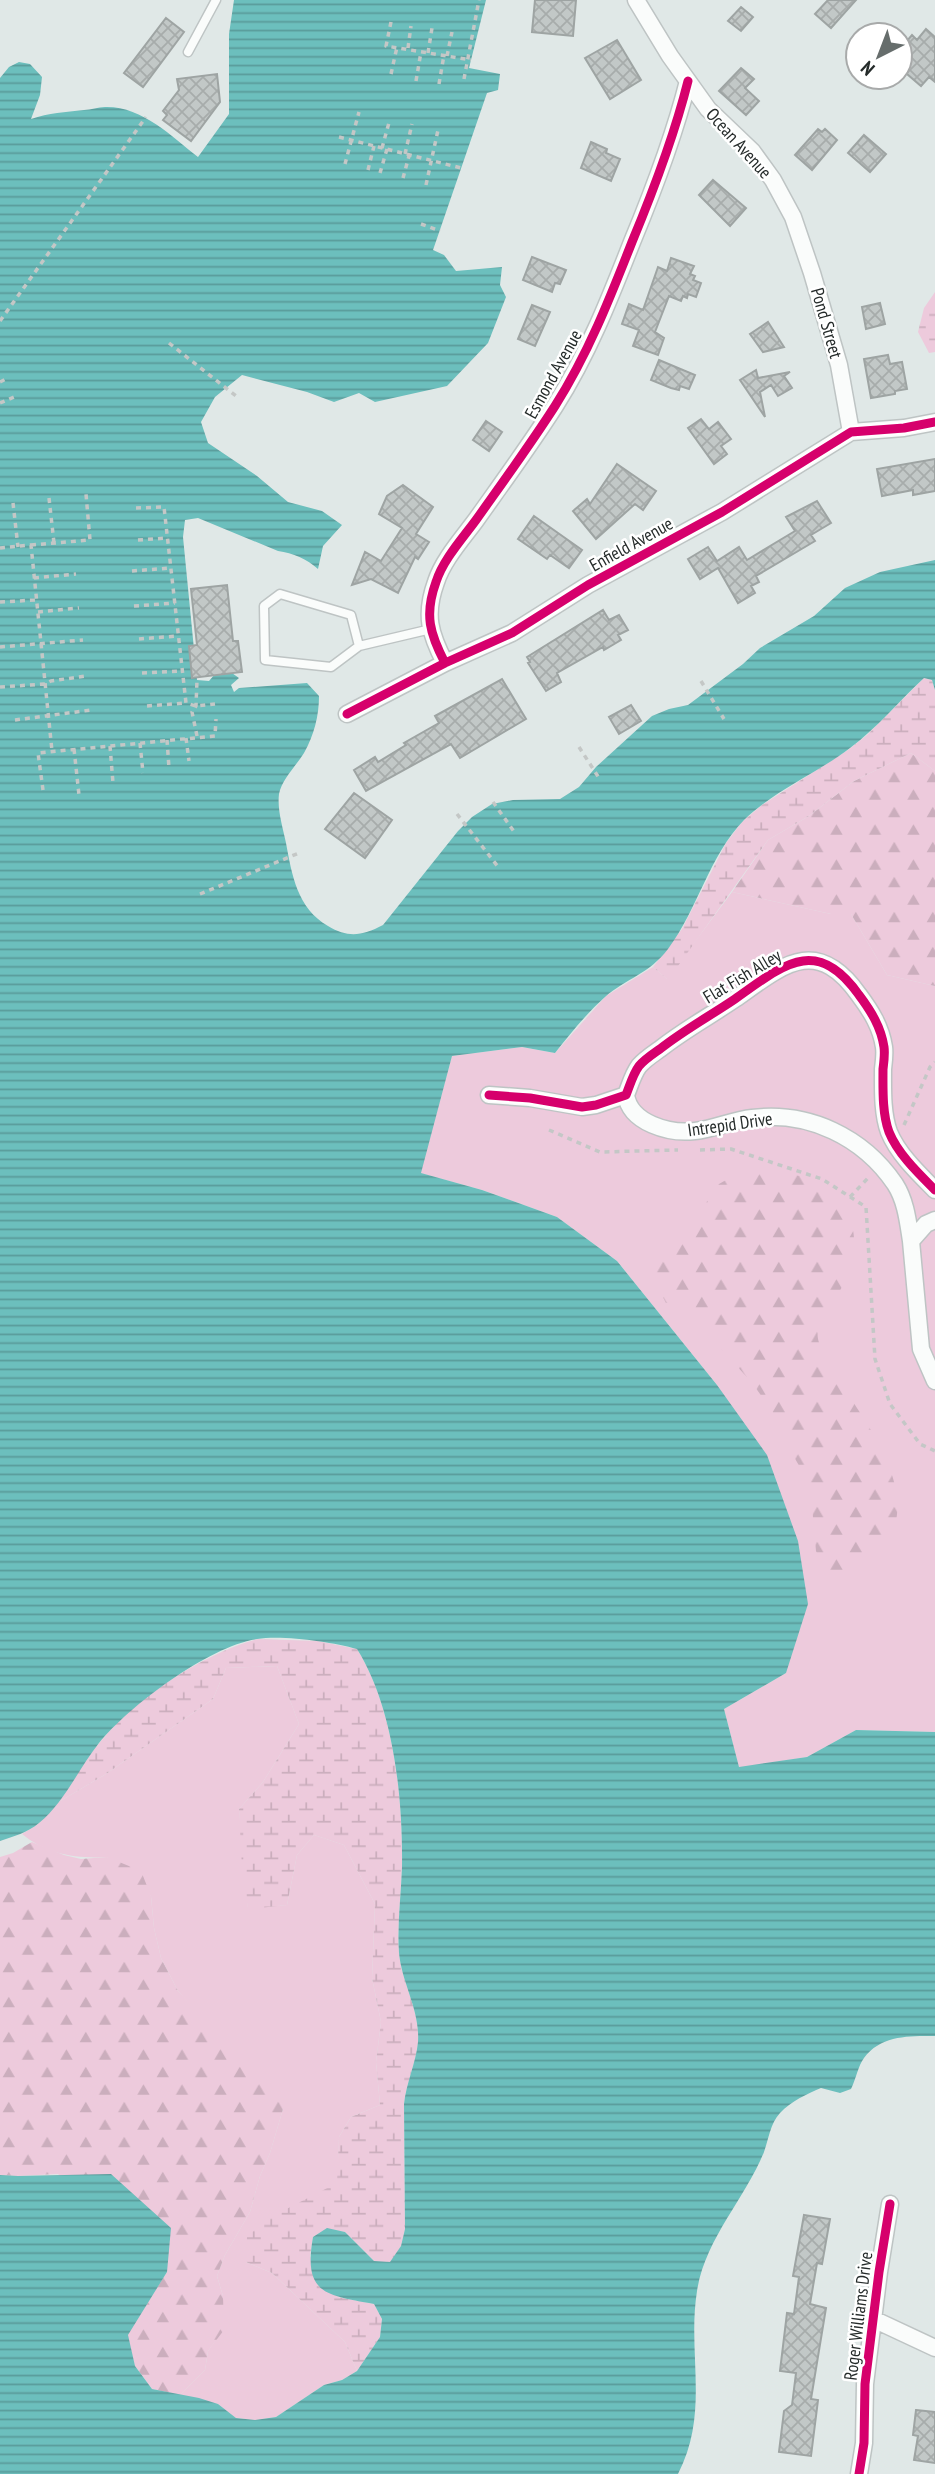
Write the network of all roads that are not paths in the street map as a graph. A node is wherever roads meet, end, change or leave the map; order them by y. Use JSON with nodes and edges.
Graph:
{"nodes":[{"id":1,"x":216,"y":0,"type":"edge"},
{"id":2,"x":636,"y":0,"type":"edge"},
{"id":3,"x":188,"y":52,"type":"dead end"},
{"id":4,"x":688,"y":81,"type":"junction"},
{"id":5,"x":793,"y":217,"type":"joint"},
{"id":6,"x":935,"y":422,"type":"edge"},
{"id":7,"x":851,"y":432,"type":"junction"},
{"id":8,"x":431,"y":629,"type":"junction"},
{"id":9,"x":359,"y":646,"type":"junction"},
{"id":10,"x":445,"y":663,"type":"junction"},
{"id":11,"x":347,"y":714,"type":"dead end"},
{"id":12,"x":489,"y":1095,"type":"dead end"},
{"id":13,"x":626,"y":1095,"type":"junction"},
{"id":14,"x":935,"y":1190,"type":"edge"},
{"id":15,"x":935,"y":1220,"type":"edge"},
{"id":16,"x":911,"y":1241,"type":"junction"},
{"id":17,"x":935,"y":1381,"type":"edge"},
{"id":18,"x":890,"y":2204,"type":"dead end"},
{"id":19,"x":873,"y":2319,"type":"junction"},
{"id":20,"x":935,"y":2348,"type":"edge"},
{"id":21,"x":859,"y":2474,"type":"edge"}],
"edges":[{"from":1,"to":3,"type":"lane"},
{"from":2,"to":4,"type":"street","name":"Ocean Avenue"},
{"from":4,"to":5,"type":"street","name":"Ocean Avenue"},
{"from":4,"to":8,"type":"street","name":"Esmond Avenue"},
{"from":5,"to":7,"type":"street","name":"Pond Street"},
{"from":6,"to":7,"type":"street","name":"Enfield Avenue"},
{"from":7,"to":10,"type":"street","name":"Enfield Avenue"},
{"from":8,"to":9,"type":"lane"},
{"from":8,"to":10,"type":"street","name":"Esmond Avenue"},
{"from":9,"to":9,"type":"lane"},
{"from":10,"to":11,"type":"street","name":"Enfield Avenue"},
{"from":12,"to":13,"type":"street"},
{"from":13,"to":14,"type":"street","name":"Flat Fish Alley"},
{"from":13,"to":16,"type":"street","name":"Intrepid Drive"},
{"from":15,"to":16,"type":"street"},
{"from":16,"to":17,"type":"street","name":"Intrepid Drive"},
{"from":18,"to":19,"type":"street","name":"Roger Williams Drive"},
{"from":19,"to":20,"type":"street"},
{"from":19,"to":21,"type":"street","name":"Roger Williams Drive"}]}
